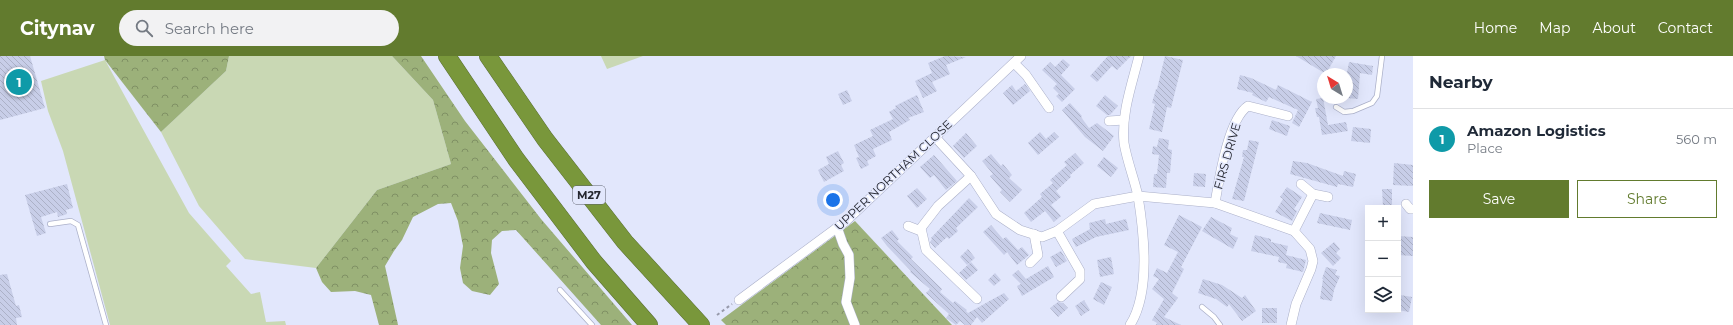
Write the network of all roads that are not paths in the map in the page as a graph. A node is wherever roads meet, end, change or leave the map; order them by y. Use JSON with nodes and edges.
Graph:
{"nodes":[{"id":1,"x":447,"y":56,"type":"edge"},
{"id":2,"x":488,"y":56,"type":"edge"},
{"id":3,"x":1139,"y":56,"type":"edge"},
{"id":4,"x":1382,"y":56,"type":"edge"},
{"id":5,"x":1017,"y":59,"type":"edge"},
{"id":6,"x":1336,"y":107,"type":"dead end"},
{"id":7,"x":1049,"y":108,"type":"dead end"},
{"id":8,"x":1288,"y":116,"type":"dead end"},
{"id":9,"x":1124,"y":120,"type":"junction"},
{"id":10,"x":1109,"y":121,"type":"dead end"},
{"id":11,"x":935,"y":137,"type":"junction"},
{"id":12,"x":971,"y":176,"type":"junction"},
{"id":13,"x":1301,"y":184,"type":"dead end"},
{"id":14,"x":1313,"y":194,"type":"junction"},
{"id":15,"x":1138,"y":196,"type":"junction"},
{"id":16,"x":1328,"y":197,"type":"dead end"},
{"id":17,"x":1215,"y":203,"type":"junction"},
{"id":18,"x":50,"y":224,"type":"dead end"},
{"id":19,"x":908,"y":226,"type":"dead end"},
{"id":20,"x":837,"y":227,"type":"junction"},
{"id":21,"x":922,"y":231,"type":"junction"},
{"id":22,"x":1057,"y":231,"type":"junction"},
{"id":23,"x":1294,"y":231,"type":"junction"},
{"id":24,"x":1034,"y":234,"type":"junction"},
{"id":25,"x":1030,"y":263,"type":"dead end"},
{"id":26,"x":560,"y":290,"type":"dead end"},
{"id":27,"x":1061,"y":297,"type":"dead end"},
{"id":28,"x":976,"y":299,"type":"dead end"},
{"id":29,"x":739,"y":300,"type":"road end"},
{"id":30,"x":1202,"y":307,"type":"dead end"},
{"id":31,"x":106,"y":325,"type":"edge"},
{"id":32,"x":592,"y":325,"type":"edge"},
{"id":33,"x":649,"y":325,"type":"edge"},
{"id":34,"x":701,"y":325,"type":"edge"},
{"id":35,"x":855,"y":325,"type":"edge"},
{"id":36,"x":1130,"y":325,"type":"edge"},
{"id":37,"x":1220,"y":325,"type":"edge"},
{"id":38,"x":1291,"y":325,"type":"edge"}],
"edges":[{"from":1,"to":33,"type":"highway"},
{"from":2,"to":34,"type":"highway","number":"M27"},
{"from":3,"to":9,"type":"street"},
{"from":4,"to":6,"type":"lane"},
{"from":5,"to":7,"type":"street"},
{"from":5,"to":11,"type":"street","name":"UPPER NORTHAM CLOSE"},
{"from":8,"to":17,"type":"street","name":"FIRS DRIVE"},
{"from":9,"to":10,"type":"street"},
{"from":9,"to":15,"type":"street"},
{"from":11,"to":12,"type":"street"},
{"from":11,"to":20,"type":"street","name":"UPPER NORTHAM CLOSE"},
{"from":12,"to":21,"type":"street"},
{"from":12,"to":24,"type":"street"},
{"from":13,"to":14,"type":"street"},
{"from":14,"to":16,"type":"street"},
{"from":14,"to":23,"type":"street"},
{"from":15,"to":17,"type":"street","name":"FIRS DRIVE"},
{"from":15,"to":22,"type":"street","name":"FIRS DRIVE"},
{"from":15,"to":36,"type":"street"},
{"from":17,"to":23,"type":"street","name":"FIRS DRIVE"},
{"from":18,"to":31,"type":"lane"},
{"from":19,"to":21,"type":"street"},
{"from":20,"to":29,"type":"street","name":"UPPER NORTHAM CLOSE"},
{"from":20,"to":35,"type":"street"},
{"from":21,"to":28,"type":"street"},
{"from":22,"to":24,"type":"street"},
{"from":22,"to":27,"type":"street"},
{"from":23,"to":38,"type":"street"},
{"from":24,"to":25,"type":"street"},
{"from":26,"to":32,"type":"lane"},
{"from":30,"to":37,"type":"lane"}]}
